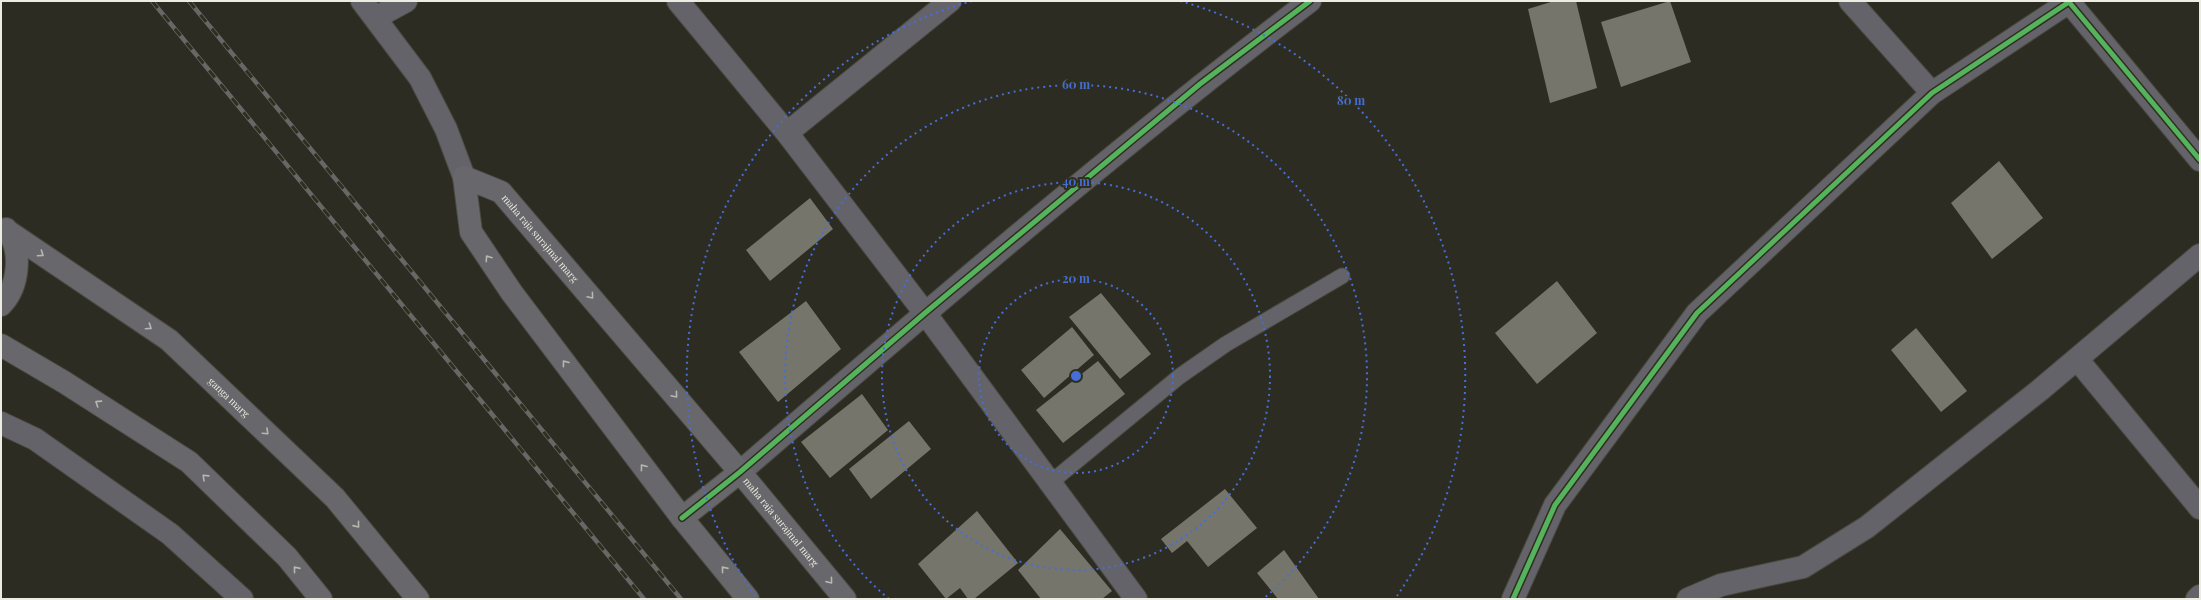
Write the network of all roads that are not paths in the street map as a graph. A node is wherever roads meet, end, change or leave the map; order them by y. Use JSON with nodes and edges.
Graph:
{"nodes":[{"id":1,"x":406,"y":1,"type":"edge"},
{"id":2,"x":678,"y":1,"type":"edge"},
{"id":3,"x":950,"y":1,"type":"edge"},
{"id":4,"x":1310,"y":1,"type":"edge"},
{"id":5,"x":1850,"y":1,"type":"edge"},
{"id":6,"x":2070,"y":2,"type":"edge"},
{"id":7,"x":369,"y":9,"type":"edge"},
{"id":8,"x":1932,"y":93,"type":"junction"},
{"id":9,"x":787,"y":133,"type":"junction"},
{"id":10,"x":2200,"y":160,"type":"edge"},
{"id":11,"x":464,"y":177,"type":"junction"},
{"id":12,"x":5,"y":227,"type":"edge"},
{"id":13,"x":2200,"y":255,"type":"edge"},
{"id":14,"x":1342,"y":276,"type":"dead end"},
{"id":15,"x":1,"y":305,"type":"edge"},
{"id":16,"x":925,"y":313,"type":"junction"},
{"id":17,"x":1,"y":345,"type":"edge"},
{"id":18,"x":2077,"y":359,"type":"junction"},
{"id":19,"x":1,"y":423,"type":"edge"},
{"id":20,"x":740,"y":472,"type":"junction"},
{"id":21,"x":1050,"y":483,"type":"junction"},
{"id":22,"x":2200,"y":508,"type":"edge"},
{"id":23,"x":682,"y":518,"type":"junction"},
{"id":24,"x":2200,"y":596,"type":"edge"},
{"id":25,"x":242,"y":599,"type":"edge"},
{"id":26,"x":321,"y":599,"type":"edge"},
{"id":27,"x":418,"y":599,"type":"edge"},
{"id":28,"x":748,"y":599,"type":"edge"},
{"id":29,"x":845,"y":599,"type":"edge"},
{"id":30,"x":1136,"y":599,"type":"edge"},
{"id":31,"x":1513,"y":599,"type":"edge"},
{"id":32,"x":1688,"y":599,"type":"edge"},
{"id":33,"x":2197,"y":599,"type":"edge"}],
"edges":[{"from":1,"to":7,"type":"street"},
{"from":2,"to":9,"type":"street"},
{"from":3,"to":9,"type":"street"},
{"from":4,"to":16,"type":"street"},
{"from":5,"to":8,"type":"street"},
{"from":6,"to":8,"type":"street"},
{"from":6,"to":10,"type":"street"},
{"from":7,"to":11,"type":"street"},
{"from":8,"to":31,"type":"street"},
{"from":9,"to":16,"type":"street"},
{"from":11,"to":20,"type":"street","name":"maha raja surajmal marg","one_way":true},
{"from":23,"to":11,"type":"street","one_way":true},
{"from":12,"to":15,"type":"street"},
{"from":12,"to":27,"type":"street","name":"ganga marg","one_way":true},
{"from":13,"to":18,"type":"street"},
{"from":14,"to":21,"type":"lane"},
{"from":16,"to":20,"type":"street"},
{"from":16,"to":21,"type":"street"},
{"from":26,"to":17,"type":"street","one_way":true},
{"from":18,"to":22,"type":"street"},
{"from":18,"to":32,"type":"street"},
{"from":19,"to":25,"type":"street"},
{"from":20,"to":23,"type":"street"},
{"from":20,"to":29,"type":"street","name":"maha raja surajmal marg","one_way":true},
{"from":21,"to":30,"type":"street"},
{"from":28,"to":23,"type":"street","one_way":true},
{"from":24,"to":33,"type":"street"}]}
